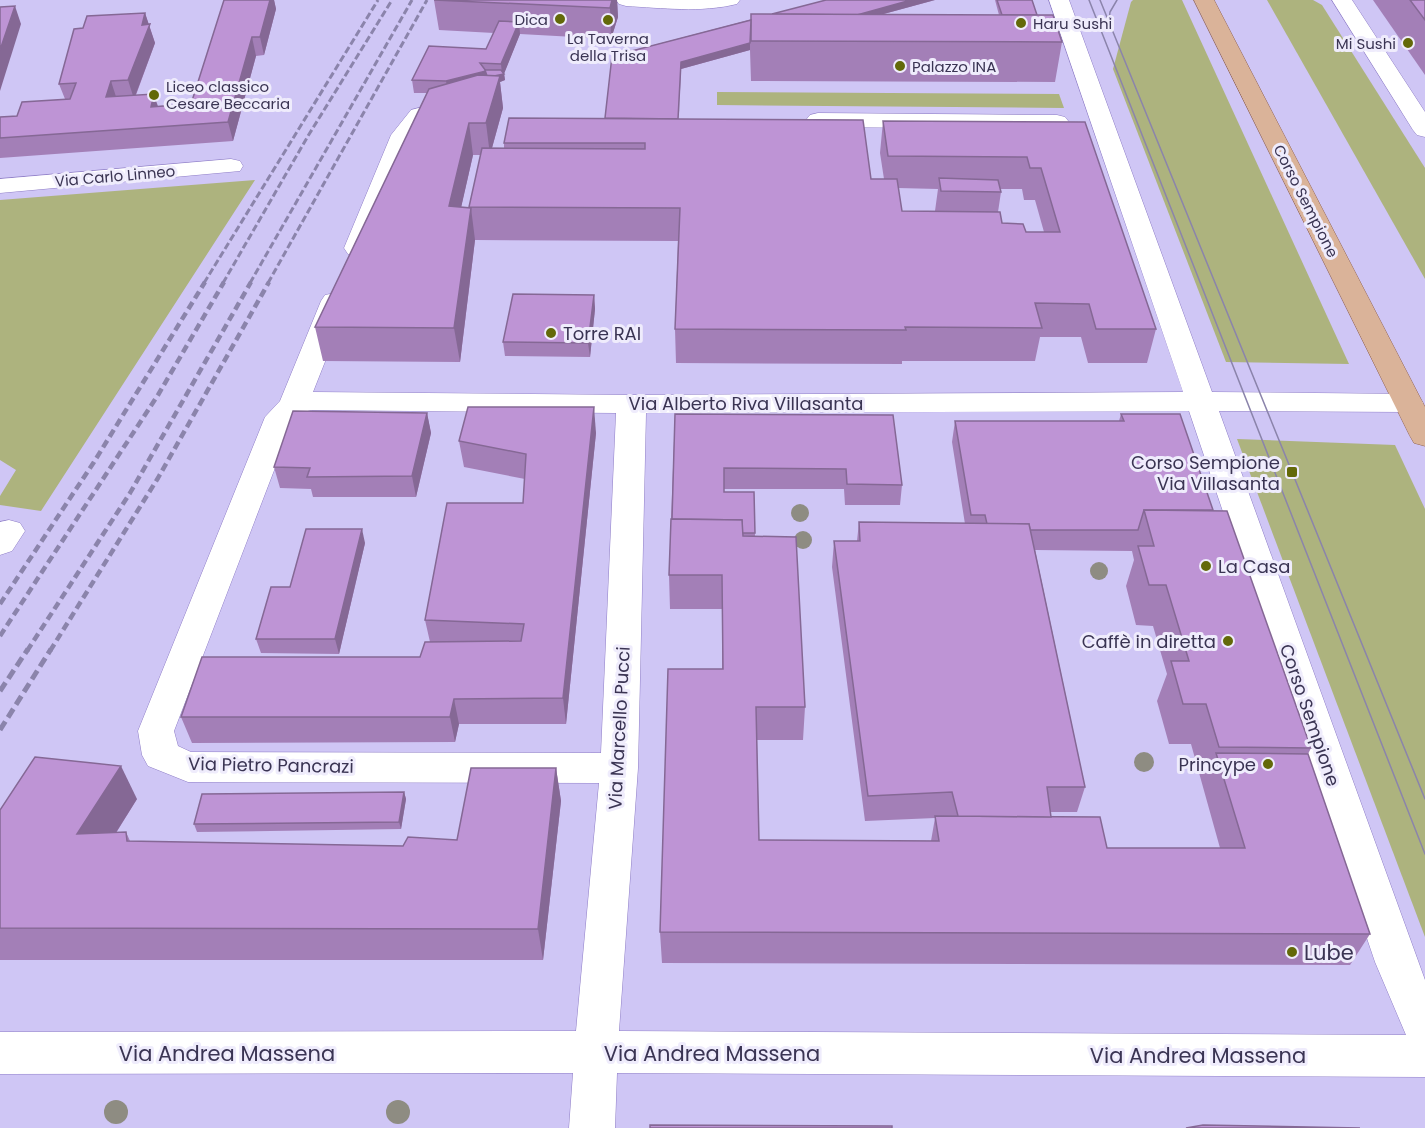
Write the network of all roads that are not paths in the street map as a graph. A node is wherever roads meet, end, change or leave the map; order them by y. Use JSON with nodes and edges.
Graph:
{"nodes":[{"id":1,"x":626,"y":0,"type":"edge"},
{"id":2,"x":730,"y":0,"type":"edge"},
{"id":3,"x":1059,"y":0,"type":"edge"},
{"id":4,"x":1204,"y":0,"type":"edge"},
{"id":5,"x":1342,"y":0,"type":"edge"},
{"id":6,"x":1056,"y":52,"type":"edge"},
{"id":7,"x":1078,"y":52,"type":"junction"},
{"id":8,"x":1399,"y":92,"type":"junction"},
{"id":9,"x":1425,"y":92,"type":"edge"},
{"id":10,"x":473,"y":100,"type":"edge"},
{"id":11,"x":802,"y":120,"type":"edge"},
{"id":12,"x":1088,"y":122,"type":"junction"},
{"id":13,"x":1425,"y":130,"type":"edge"},
{"id":14,"x":231,"y":166,"type":"dead end"},
{"id":15,"x":0,"y":186,"type":"edge"},
{"id":16,"x":1200,"y":401,"type":"junction"},
{"id":17,"x":1408,"y":403,"type":"junction"},
{"id":18,"x":632,"y":404,"type":"junction"},
{"id":19,"x":293,"y":405,"type":"junction"},
{"id":20,"x":1425,"y":436,"type":"edge"},
{"id":21,"x":619,"y":768,"type":"junction"},
{"id":22,"x":1425,"y":1028,"type":"edge"},
{"id":23,"x":596,"y":1052,"type":"junction"},
{"id":24,"x":0,"y":1053,"type":"edge"},
{"id":25,"x":1425,"y":1056,"type":"edge"},
{"id":26,"x":592,"y":1128,"type":"edge"}],
"edges":[{"from":1,"to":2,"type":"street"},
{"from":3,"to":7,"type":"street","name":"Corso Sempione"},
{"from":4,"to":17,"type":"main road","name":"Corso Sempione"},
{"from":5,"to":8,"type":"street"},
{"from":6,"to":7,"type":"street"},
{"from":7,"to":12,"type":"street","name":"Corso Sempione"},
{"from":8,"to":9,"type":"street"},
{"from":8,"to":13,"type":"street"},
{"from":10,"to":19,"type":"street"},
{"from":11,"to":12,"type":"street"},
{"from":12,"to":16,"type":"street","name":"Corso Sempione"},
{"from":14,"to":15,"type":"street","name":"Via Carlo Linneo"},
{"from":16,"to":17,"type":"street"},
{"from":16,"to":18,"type":"street","name":"Via Alberto Riva Villasanta"},
{"from":16,"to":22,"type":"street","name":"Corso Sempione"},
{"from":17,"to":20,"type":"main road","name":"Corso Sempione"},
{"from":18,"to":19,"type":"street","name":"Via Alberto Riva Villasanta"},
{"from":18,"to":21,"type":"street","name":"Via Marcello Pucci"},
{"from":19,"to":21,"type":"street","name":"Via Pietro Pancrazi"},
{"from":21,"to":23,"type":"street","name":"Via Marcello Pucci"},
{"from":23,"to":24,"type":"street","name":"Via Andrea Massena"},
{"from":23,"to":25,"type":"street","name":"Via Andrea Massena"},
{"from":23,"to":26,"type":"street","name":"Via Marcello Pucci"}]}
